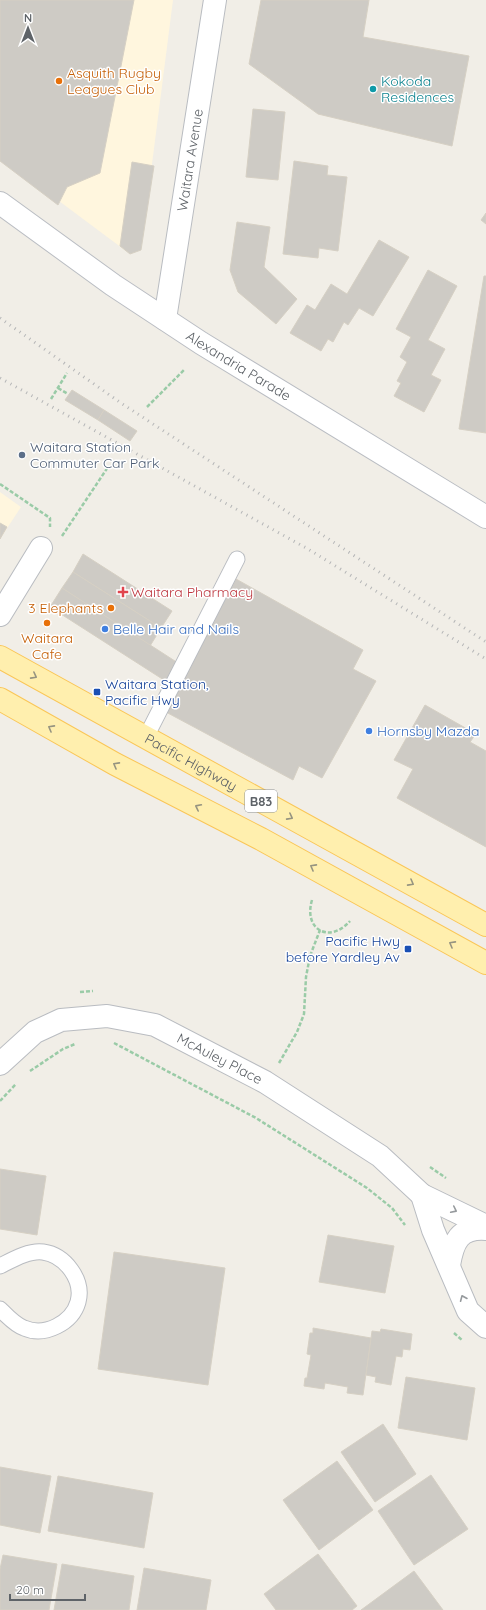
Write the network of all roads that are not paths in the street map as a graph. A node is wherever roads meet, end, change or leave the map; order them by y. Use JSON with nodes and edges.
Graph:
{"nodes":[{"id":1,"x":216,"y":0,"type":"edge"},
{"id":2,"x":0,"y":203,"type":"edge"},
{"id":3,"x":165,"y":319,"type":"junction"},
{"id":4,"x":486,"y":517,"type":"edge"},
{"id":5,"x":49,"y":538,"type":"road end"},
{"id":6,"x":237,"y":559,"type":"dead end"},
{"id":7,"x":0,"y":614,"type":"edge"},
{"id":8,"x":0,"y":657,"type":"edge"},
{"id":9,"x":0,"y":699,"type":"edge"},
{"id":10,"x":146,"y":737,"type":"junction"},
{"id":11,"x":486,"y":925,"type":"edge"},
{"id":12,"x":486,"y":963,"type":"edge"},
{"id":13,"x":0,"y":1064,"type":"edge"},
{"id":14,"x":422,"y":1195,"type":"junction"},
{"id":15,"x":486,"y":1226,"type":"edge"},
{"id":16,"x":486,"y":1229,"type":"edge"},
{"id":17,"x":449,"y":1265,"type":"junction"},
{"id":18,"x":0,"y":1266,"type":"edge"},
{"id":19,"x":0,"y":1309,"type":"edge"},
{"id":20,"x":486,"y":1328,"type":"edge"}],
"edges":[{"from":1,"to":3,"type":"street","name":"Waitara Avenue"},
{"from":2,"to":3,"type":"street","name":"Alexandria Parade"},
{"from":3,"to":4,"type":"street","name":"Alexandria Parade"},
{"from":5,"to":7,"type":"street"},
{"from":6,"to":10,"type":"lane"},
{"from":8,"to":10,"type":"main road","name":"Pacific Highway","number":"B83","one_way":true},
{"from":12,"to":9,"type":"main road","number":"B83","one_way":true},
{"from":10,"to":11,"type":"main road","name":"Pacific Highway","number":"B83","one_way":true},
{"from":13,"to":14,"type":"street","name":"McAuley Place"},
{"from":14,"to":15,"type":"street","name":"McAuley Place","one_way":true},
{"from":14,"to":17,"type":"street","name":"McAuley Place"},
{"from":16,"to":17,"type":"street"},
{"from":20,"to":17,"type":"street","name":"McAuley Place","one_way":true},
{"from":18,"to":19,"type":"lane"}]}
